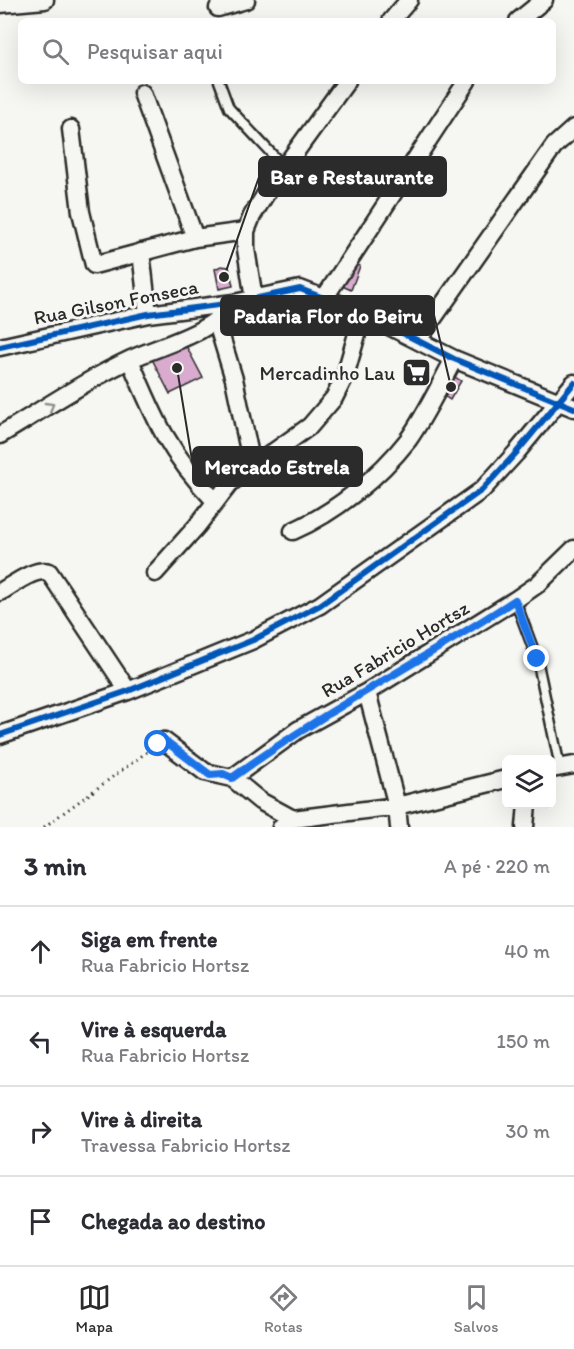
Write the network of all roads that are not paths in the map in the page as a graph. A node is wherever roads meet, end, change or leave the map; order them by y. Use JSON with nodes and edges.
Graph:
{"nodes":[{"id":1,"x":45,"y":0,"type":"edge"},
{"id":2,"x":246,"y":0,"type":"edge"},
{"id":3,"x":409,"y":0,"type":"edge"},
{"id":4,"x":544,"y":0,"type":"edge"},
{"id":5,"x":0,"y":4,"type":"edge"},
{"id":6,"x":218,"y":8,"type":"dead end"},
{"id":7,"x":394,"y":18,"type":"edge"},
{"id":8,"x":522,"y":18,"type":"edge"},
{"id":9,"x":220,"y":84,"type":"edge"},
{"id":10,"x":345,"y":84,"type":"edge"},
{"id":11,"x":465,"y":84,"type":"edge"},
{"id":12,"x":142,"y":93,"type":"dead end"},
{"id":13,"x":574,"y":128,"type":"edge"},
{"id":14,"x":71,"y":129,"type":"dead end"},
{"id":15,"x":285,"y":168,"type":"junction"},
{"id":16,"x":246,"y":231,"type":"junction"},
{"id":17,"x":195,"y":238,"type":"junction"},
{"id":18,"x":141,"y":252,"type":"junction"},
{"id":19,"x":325,"y":297,"type":"junction"},
{"id":20,"x":254,"y":299,"type":"junction"},
{"id":21,"x":234,"y":303,"type":"junction"},
{"id":22,"x":363,"y":313,"type":"junction"},
{"id":23,"x":147,"y":314,"type":"junction"},
{"id":24,"x":216,"y":320,"type":"junction"},
{"id":25,"x":418,"y":340,"type":"junction"},
{"id":26,"x":0,"y":347,"type":"edge"},
{"id":27,"x":454,"y":359,"type":"junction"},
{"id":28,"x":130,"y":360,"type":"junction"},
{"id":29,"x":574,"y":383,"type":"edge"},
{"id":30,"x":567,"y":404,"type":"edge"},
{"id":31,"x":0,"y":435,"type":"edge"},
{"id":32,"x":252,"y":465,"type":"junction"},
{"id":33,"x":215,"y":501,"type":"junction"},
{"id":34,"x":293,"y":531,"type":"dead end"},
{"id":35,"x":574,"y":549,"type":"edge"},
{"id":36,"x":155,"y":573,"type":"dead end"},
{"id":37,"x":0,"y":592,"type":"edge"},
{"id":38,"x":515,"y":600,"type":"junction"},
{"id":39,"x":128,"y":691,"type":"junction"},
{"id":40,"x":367,"y":692,"type":"junction"},
{"id":41,"x":0,"y":735,"type":"edge"},
{"id":42,"x":158,"y":744,"type":"road end"},
{"id":43,"x":562,"y":767,"type":"edge"},
{"id":44,"x":232,"y":778,"type":"junction"},
{"id":45,"x":502,"y":780,"type":"edge"},
{"id":46,"x":397,"y":806,"type":"junction"},
{"id":47,"x":527,"y":809,"type":"edge"},
{"id":48,"x":287,"y":823,"type":"edge"},
{"id":49,"x":399,"y":827,"type":"edge"},
{"id":50,"x":525,"y":827,"type":"edge"}],
"edges":[{"from":1,"to":5,"type":"street"},
{"from":2,"to":6,"type":"street"},
{"from":3,"to":7,"type":"street"},
{"from":4,"to":8,"type":"street"},
{"from":9,"to":15,"type":"lane"},
{"from":10,"to":15,"type":"street"},
{"from":11,"to":19,"type":"street"},
{"from":12,"to":17,"type":"street"},
{"from":13,"to":25,"type":"street"},
{"from":14,"to":18,"type":"street"},
{"from":15,"to":16,"type":"street"},
{"from":16,"to":17,"type":"street"},
{"from":16,"to":20,"type":"street"},
{"from":17,"to":18,"type":"street"},
{"from":18,"to":23,"type":"street"},
{"from":19,"to":20,"type":"street","name":"Rua Gilson Fonseca"},
{"from":19,"to":22,"type":"street","name":"Rua Gilson Fonseca"},
{"from":20,"to":21,"type":"street","name":"Rua Gilson Fonseca"},
{"from":21,"to":23,"type":"street","name":"Rua Gilson Fonseca"},
{"from":21,"to":24,"type":"street"},
{"from":22,"to":25,"type":"street","name":"Rua Gilson Fonseca"},
{"from":22,"to":32,"type":"street"},
{"from":23,"to":26,"type":"street","name":"Rua Gilson Fonseca"},
{"from":24,"to":28,"type":"street"},
{"from":24,"to":32,"type":"street"},
{"from":25,"to":27,"type":"street","name":"Rua Gilson Fonseca"},
{"from":27,"to":30,"type":"street","name":"Rua Gilson Fonseca"},
{"from":27,"to":34,"type":"street"},
{"from":31,"to":28,"type":"street","one_way":true},
{"from":28,"to":33,"type":"street"},
{"from":29,"to":30,"type":"street"},
{"from":30,"to":39,"type":"street"},
{"from":32,"to":33,"type":"street"},
{"from":33,"to":36,"type":"street"},
{"from":35,"to":38,"type":"street","name":"Rua Fabricio Hortsz"},
{"from":37,"to":39,"type":"street"},
{"from":38,"to":40,"type":"street","name":"Rua Fabricio Hortsz"},
{"from":38,"to":43,"type":"lane"},
{"from":39,"to":41,"type":"street"},
{"from":40,"to":44,"type":"street","name":"Rua Fabricio Hortsz"},
{"from":40,"to":46,"type":"street"},
{"from":42,"to":44,"type":"street"},
{"from":44,"to":48,"type":"street"},
{"from":45,"to":46,"type":"street"},
{"from":46,"to":48,"type":"street"},
{"from":46,"to":49,"type":"street"},
{"from":47,"to":50,"type":"street"}]}
